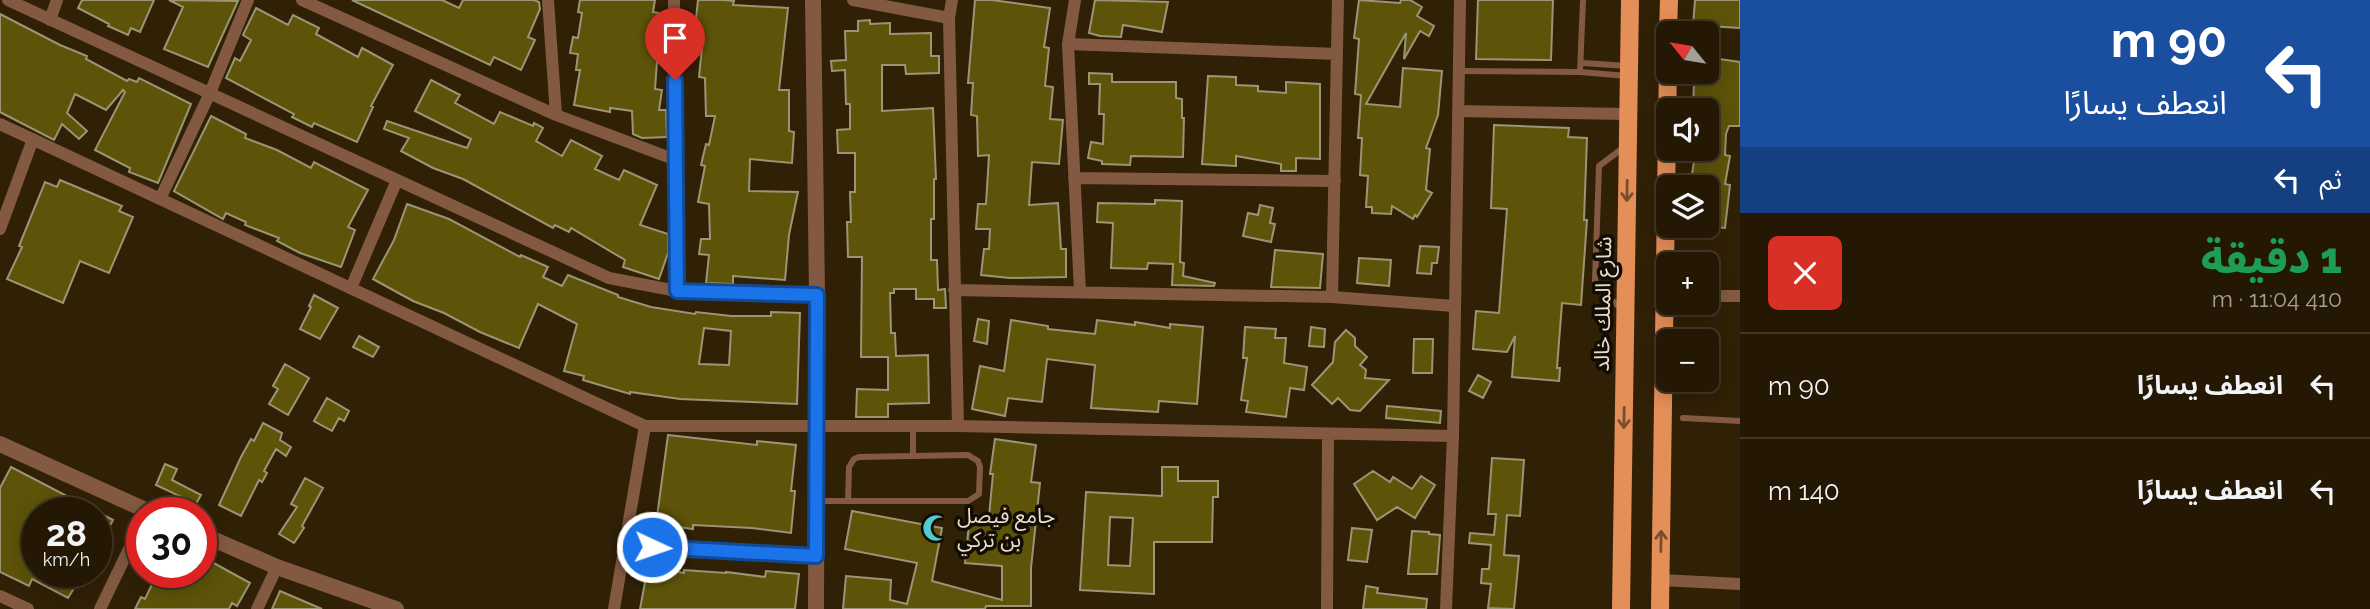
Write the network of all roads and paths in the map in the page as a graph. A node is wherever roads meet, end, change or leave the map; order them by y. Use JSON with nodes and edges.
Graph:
{"nodes":[{"id":1,"x":8,"y":0,"type":"edge"},
{"id":2,"x":57,"y":0,"type":"edge"},
{"id":3,"x":248,"y":0,"type":"edge"},
{"id":4,"x":302,"y":0,"type":"edge"},
{"id":5,"x":548,"y":0,"type":"edge"},
{"id":6,"x":674,"y":0,"type":"edge"},
{"id":7,"x":813,"y":0,"type":"edge"},
{"id":8,"x":853,"y":0,"type":"edge"},
{"id":9,"x":952,"y":0,"type":"edge"},
{"id":10,"x":1075,"y":0,"type":"edge"},
{"id":11,"x":1338,"y":0,"type":"edge"},
{"id":12,"x":1460,"y":0,"type":"edge"},
{"id":13,"x":1583,"y":0,"type":"edge"},
{"id":14,"x":1630,"y":0,"type":"edge"},
{"id":15,"x":1669,"y":0,"type":"edge"},
{"id":16,"x":949,"y":18,"type":"junction"},
{"id":17,"x":50,"y":20,"type":"junction"},
{"id":18,"x":1668,"y":21,"type":"edge"},
{"id":19,"x":1068,"y":44,"type":"junction"},
{"id":20,"x":1337,"y":54,"type":"junction"},
{"id":21,"x":1582,"y":63,"type":"junction"},
{"id":22,"x":1458,"y":71,"type":"junction"},
{"id":23,"x":1629,"y":71,"type":"junction"},
{"id":24,"x":1580,"y":72,"type":"junction"},
{"id":25,"x":1668,"y":84,"type":"edge"},
{"id":26,"x":209,"y":93,"type":"junction"},
{"id":27,"x":1458,"y":111,"type":"junction"},
{"id":28,"x":1629,"y":114,"type":"junction"},
{"id":29,"x":556,"y":115,"type":"junction"},
{"id":30,"x":0,"y":124,"type":"edge"},
{"id":31,"x":33,"y":139,"type":"junction"},
{"id":32,"x":1628,"y":145,"type":"junction"},
{"id":33,"x":676,"y":160,"type":"junction"},
{"id":34,"x":1074,"y":178,"type":"junction"},
{"id":35,"x":397,"y":180,"type":"junction"},
{"id":36,"x":1335,"y":181,"type":"junction"},
{"id":37,"x":160,"y":199,"type":"junction"},
{"id":38,"x":0,"y":229,"type":"edge"},
{"id":39,"x":1666,"y":252,"type":"edge"},
{"id":40,"x":351,"y":288,"type":"junction"},
{"id":41,"x":954,"y":290,"type":"junction"},
{"id":42,"x":677,"y":291,"type":"junction"},
{"id":43,"x":1080,"y":292,"type":"junction"},
{"id":44,"x":817,"y":295,"type":"junction"},
{"id":45,"x":1719,"y":296,"type":"edge"},
{"id":46,"x":1740,"y":296,"type":"edge"},
{"id":47,"x":1332,"y":297,"type":"junction"},
{"id":48,"x":1454,"y":306,"type":"junction"},
{"id":49,"x":1625,"y":312,"type":"junction"},
{"id":50,"x":1666,"y":315,"type":"edge"},
{"id":51,"x":1683,"y":418,"type":"dead end"},
{"id":52,"x":1740,"y":421,"type":"edge"},
{"id":53,"x":817,"y":425,"type":"junction"},
{"id":54,"x":645,"y":426,"type":"junction"},
{"id":55,"x":914,"y":426,"type":"junction"},
{"id":56,"x":958,"y":426,"type":"junction"},
{"id":57,"x":1328,"y":435,"type":"junction"},
{"id":58,"x":1453,"y":436,"type":"junction"},
{"id":59,"x":0,"y":444,"type":"edge"},
{"id":60,"x":913,"y":456,"type":"junction"},
{"id":61,"x":816,"y":501,"type":"junction"},
{"id":62,"x":848,"y":501,"type":"junction"},
{"id":63,"x":126,"y":505,"type":"edge"},
{"id":64,"x":217,"y":541,"type":"edge"},
{"id":65,"x":625,"y":545,"type":"junction"},
{"id":66,"x":816,"y":556,"type":"junction"},
{"id":67,"x":126,"y":557,"type":"edge"},
{"id":68,"x":277,"y":566,"type":"junction"},
{"id":69,"x":1661,"y":580,"type":"junction"},
{"id":70,"x":1740,"y":584,"type":"edge"},
{"id":71,"x":0,"y":596,"type":"edge"},
{"id":72,"x":28,"y":609,"type":"edge"},
{"id":73,"x":100,"y":609,"type":"edge"},
{"id":74,"x":257,"y":609,"type":"edge"},
{"id":75,"x":396,"y":609,"type":"edge"},
{"id":76,"x":614,"y":609,"type":"edge"},
{"id":77,"x":816,"y":609,"type":"edge"},
{"id":78,"x":1327,"y":609,"type":"edge"},
{"id":79,"x":1446,"y":609,"type":"edge"},
{"id":80,"x":1621,"y":609,"type":"edge"},
{"id":81,"x":1660,"y":609,"type":"edge"}],
"edges":[{"from":1,"to":17,"type":"street"},
{"from":2,"to":17,"type":"street"},
{"from":3,"to":26,"type":"street"},
{"from":4,"to":29,"type":"street"},
{"from":5,"to":29,"type":"street"},
{"from":6,"to":33,"type":"street"},
{"from":7,"to":44,"type":"street"},
{"from":8,"to":16,"type":"street"},
{"from":9,"to":16,"type":"street"},
{"from":10,"to":19,"type":"street"},
{"from":11,"to":20,"type":"street"},
{"from":12,"to":22,"type":"street"},
{"from":13,"to":21,"type":"lane"},
{"from":14,"to":23,"type":"main road","name":"شارع الملك خالد"},
{"from":15,"to":18,"type":"main road"},
{"from":16,"to":41,"type":"street"},
{"from":17,"to":26,"type":"street"},
{"from":19,"to":20,"type":"street"},
{"from":19,"to":34,"type":"street"},
{"from":20,"to":36,"type":"street"},
{"from":21,"to":23,"type":"lane"},
{"from":21,"to":24,"type":"lane"},
{"from":22,"to":24,"type":"lane"},
{"from":22,"to":27,"type":"street"},
{"from":23,"to":24,"type":"lane"},
{"from":23,"to":28,"type":"main road","name":"شارع الملك خالد"},
{"from":25,"to":39,"type":"main road"},
{"from":26,"to":35,"type":"street"},
{"from":26,"to":37,"type":"street"},
{"from":27,"to":28,"type":"street"},
{"from":27,"to":48,"type":"street"},
{"from":28,"to":32,"type":"main road","name":"شارع الملك خالد"},
{"from":29,"to":33,"type":"street"},
{"from":30,"to":31,"type":"street"},
{"from":31,"to":37,"type":"street"},
{"from":31,"to":38,"type":"street"},
{"from":32,"to":49,"type":"main road","name":"شارع الملك خالد","one_way":true},
{"from":32,"to":49,"type":"lane"},
{"from":33,"to":42,"type":"street"},
{"from":34,"to":36,"type":"street"},
{"from":34,"to":43,"type":"street"},
{"from":35,"to":40,"type":"street"},
{"from":35,"to":42,"type":"street"},
{"from":36,"to":47,"type":"street"},
{"from":37,"to":40,"type":"street"},
{"from":40,"to":54,"type":"street"},
{"from":41,"to":43,"type":"street"},
{"from":41,"to":56,"type":"street"},
{"from":42,"to":44,"type":"street"},
{"from":43,"to":47,"type":"street"},
{"from":44,"to":53,"type":"street"},
{"from":45,"to":46,"type":"street"},
{"from":47,"to":48,"type":"street"},
{"from":48,"to":58,"type":"street"},
{"from":49,"to":80,"type":"main road","name":"شارع الملك خالد","one_way":true},
{"from":69,"to":50,"type":"main road","one_way":true},
{"from":51,"to":52,"type":"lane"},
{"from":53,"to":54,"type":"street"},
{"from":53,"to":55,"type":"street"},
{"from":53,"to":61,"type":"street"},
{"from":54,"to":65,"type":"street"},
{"from":55,"to":56,"type":"street"},
{"from":55,"to":60,"type":"lane"},
{"from":56,"to":57,"type":"street"},
{"from":57,"to":58,"type":"street"},
{"from":57,"to":78,"type":"street"},
{"from":58,"to":79,"type":"street"},
{"from":59,"to":63,"type":"street"},
{"from":60,"to":62,"type":"lane"},
{"from":60,"to":62,"type":"lane"},
{"from":61,"to":62,"type":"lane"},
{"from":61,"to":66,"type":"street"},
{"from":64,"to":68,"type":"street"},
{"from":65,"to":66,"type":"street"},
{"from":65,"to":76,"type":"street"},
{"from":66,"to":77,"type":"street"},
{"from":67,"to":73,"type":"street"},
{"from":68,"to":74,"type":"street"},
{"from":68,"to":75,"type":"street"},
{"from":69,"to":70,"type":"street"},
{"from":69,"to":81,"type":"main road"},
{"from":71,"to":72,"type":"street"}]}
